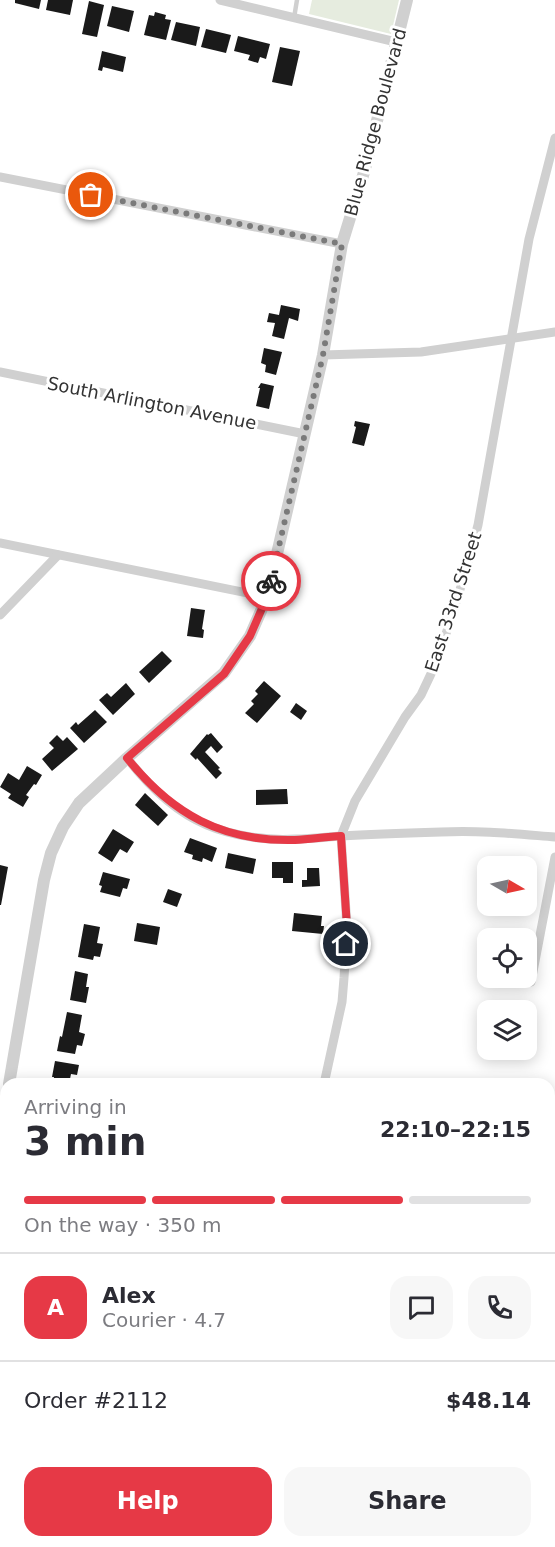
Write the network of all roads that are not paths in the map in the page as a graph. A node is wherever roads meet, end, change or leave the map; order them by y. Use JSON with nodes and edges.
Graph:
{"nodes":[{"id":1,"x":220,"y":0,"type":"edge"},
{"id":2,"x":297,"y":0,"type":"edge"},
{"id":3,"x":407,"y":0,"type":"edge"},
{"id":4,"x":294,"y":18,"type":"junction"},
{"id":5,"x":396,"y":42,"type":"junction"},
{"id":6,"x":555,"y":138,"type":"edge"},
{"id":7,"x":0,"y":177,"type":"edge"},
{"id":8,"x":342,"y":244,"type":"junction"},
{"id":9,"x":555,"y":332,"type":"edge"},
{"id":10,"x":511,"y":339,"type":"junction"},
{"id":11,"x":323,"y":355,"type":"junction"},
{"id":12,"x":0,"y":372,"type":"edge"},
{"id":13,"x":305,"y":434,"type":"junction"},
{"id":14,"x":0,"y":543,"type":"edge"},
{"id":15,"x":58,"y":555,"type":"junction"},
{"id":16,"x":267,"y":597,"type":"junction"},
{"id":17,"x":0,"y":615,"type":"edge"},
{"id":18,"x":127,"y":758,"type":"junction"},
{"id":19,"x":341,"y":836,"type":"junction"},
{"id":20,"x":555,"y":837,"type":"edge"},
{"id":21,"x":555,"y":857,"type":"edge"},
{"id":22,"x":537,"y":951,"type":"edge"},
{"id":23,"x":10,"y":1078,"type":"edge"},
{"id":24,"x":325,"y":1078,"type":"edge"}],
"edges":[{"from":1,"to":4,"type":"street"},
{"from":2,"to":4,"type":"lane"},
{"from":3,"to":5,"type":"street","name":"Blue Ridge Boulevard"},
{"from":4,"to":5,"type":"street"},
{"from":5,"to":8,"type":"street","name":"Blue Ridge Boulevard"},
{"from":6,"to":10,"type":"street","name":"East 33rd Street"},
{"from":7,"to":8,"type":"street"},
{"from":8,"to":11,"type":"street","name":"Blue Ridge Boulevard"},
{"from":9,"to":10,"type":"street"},
{"from":10,"to":11,"type":"street"},
{"from":10,"to":19,"type":"street","name":"East 33rd Street"},
{"from":11,"to":13,"type":"street","name":"Blue Ridge Boulevard"},
{"from":12,"to":13,"type":"street","name":"South Arlington Avenue"},
{"from":13,"to":16,"type":"street","name":"Blue Ridge Boulevard"},
{"from":14,"to":15,"type":"street"},
{"from":15,"to":16,"type":"street"},
{"from":15,"to":17,"type":"street"},
{"from":16,"to":18,"type":"street","name":"Blue Ridge Boulevard"},
{"from":18,"to":19,"type":"street"},
{"from":18,"to":23,"type":"street","name":"Blue Ridge Boulevard"},
{"from":19,"to":20,"type":"street"},
{"from":19,"to":24,"type":"street","name":"East 33rd Street"},
{"from":21,"to":22,"type":"street"}]}
